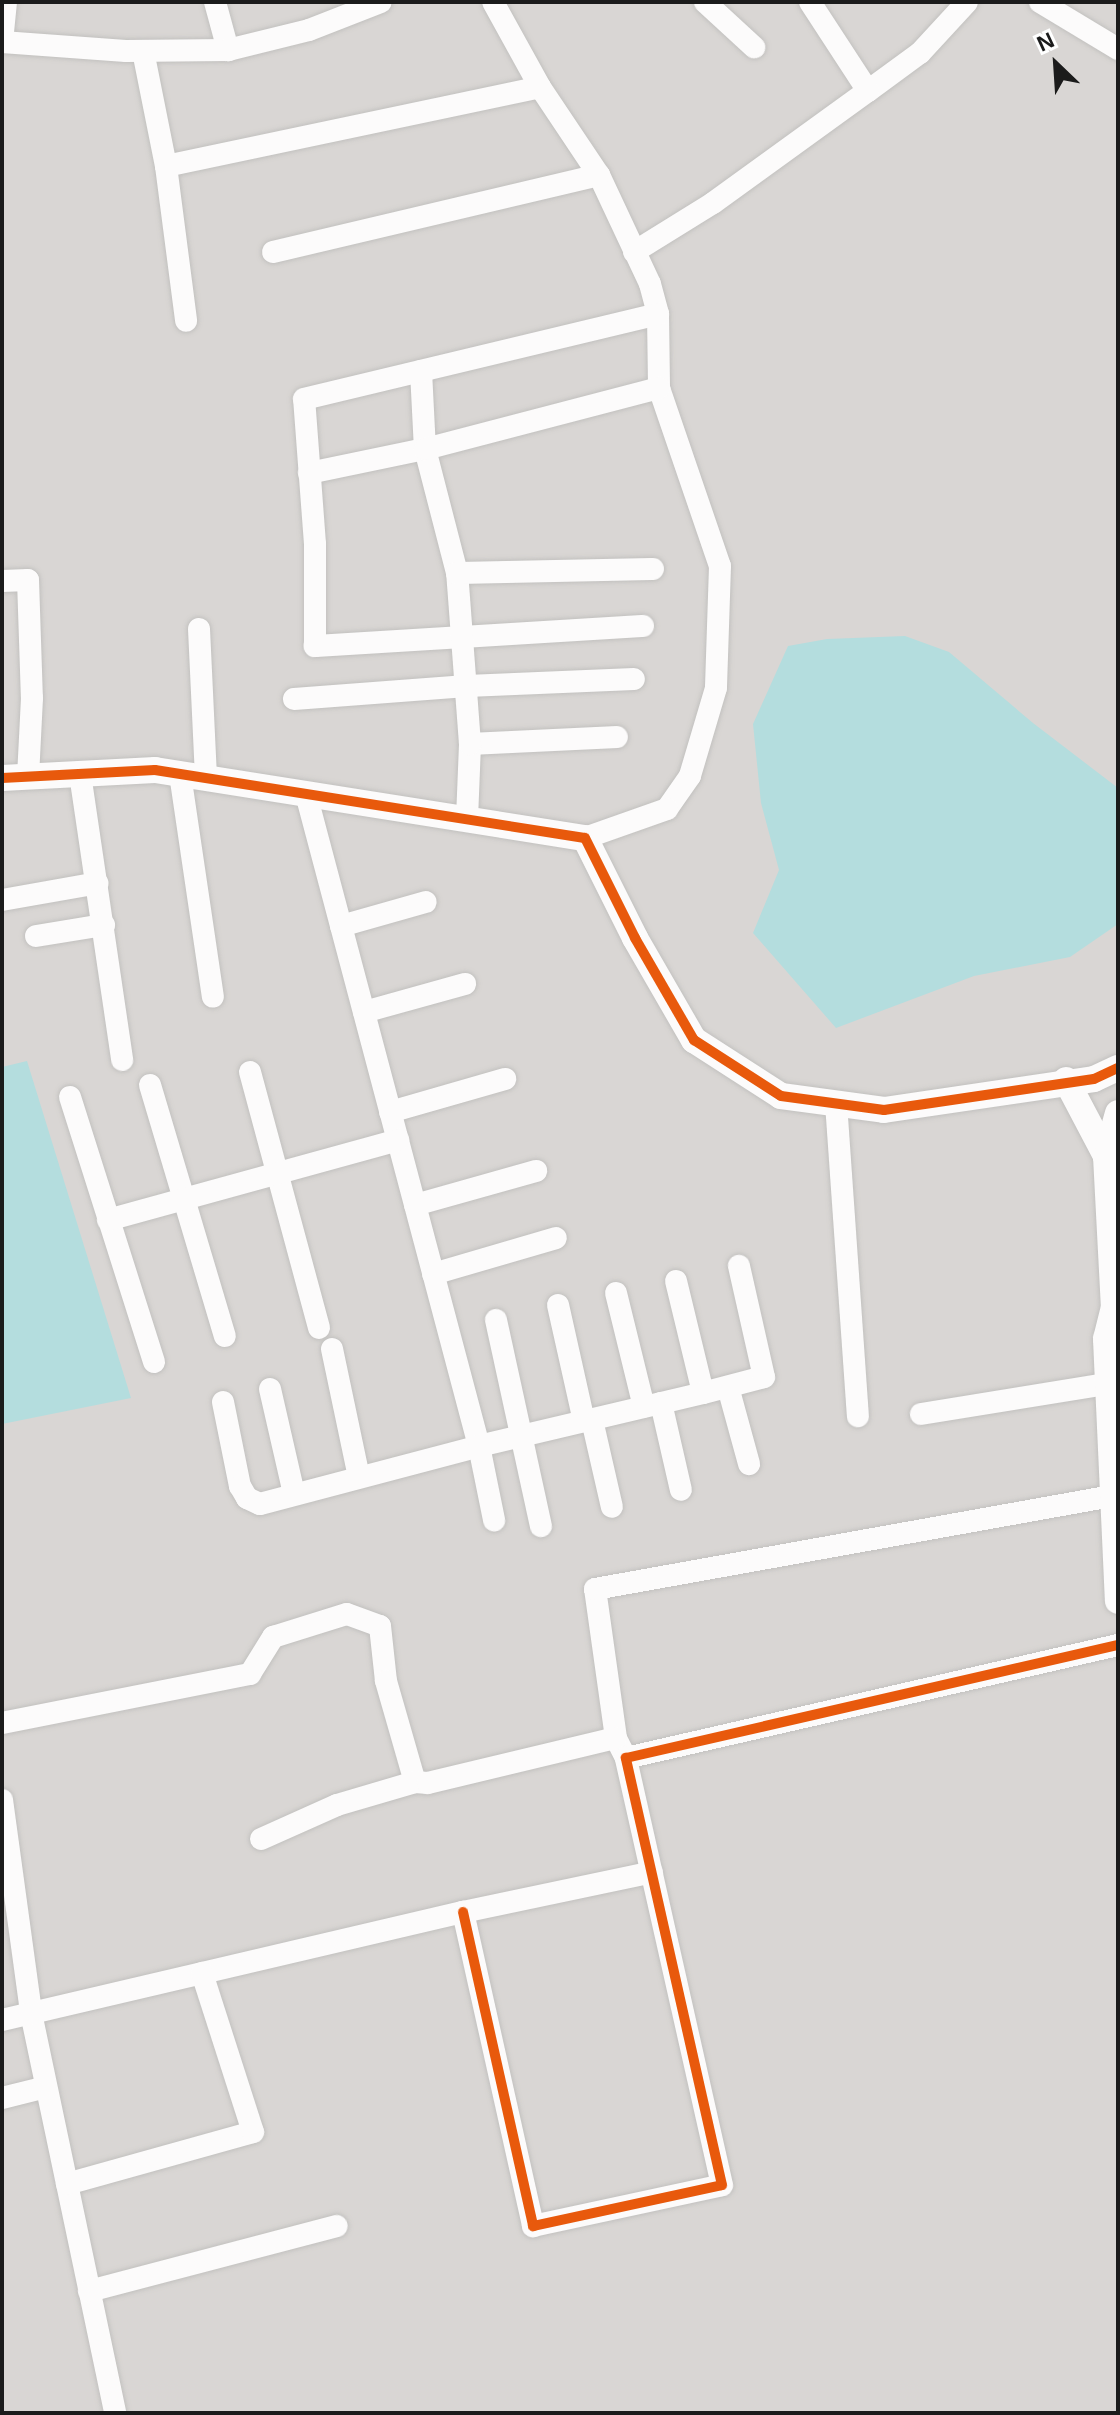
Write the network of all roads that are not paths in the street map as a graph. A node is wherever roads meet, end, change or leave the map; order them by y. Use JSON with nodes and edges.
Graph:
{"nodes":[{"id":1,"x":6,"y":2,"type":"edge"},
{"id":2,"x":215,"y":2,"type":"edge"},
{"id":3,"x":381,"y":2,"type":"edge"},
{"id":4,"x":493,"y":2,"type":"edge"},
{"id":5,"x":705,"y":2,"type":"edge"},
{"id":6,"x":810,"y":2,"type":"edge"},
{"id":7,"x":967,"y":2,"type":"edge"},
{"id":8,"x":1040,"y":2,"type":"edge"},
{"id":9,"x":2,"y":42,"type":"edge"},
{"id":10,"x":754,"y":47,"type":"dead end"},
{"id":11,"x":1118,"y":49,"type":"edge"},
{"id":12,"x":228,"y":50,"type":"junction"},
{"id":13,"x":143,"y":51,"type":"junction"},
{"id":14,"x":540,"y":87,"type":"junction"},
{"id":15,"x":868,"y":91,"type":"junction"},
{"id":16,"x":166,"y":166,"type":"junction"},
{"id":17,"x":599,"y":175,"type":"junction"},
{"id":18,"x":273,"y":252,"type":"dead end"},
{"id":19,"x":634,"y":252,"type":"junction"},
{"id":20,"x":658,"y":314,"type":"junction"},
{"id":21,"x":186,"y":321,"type":"dead end"},
{"id":22,"x":421,"y":371,"type":"junction"},
{"id":23,"x":659,"y":388,"type":"junction"},
{"id":24,"x":425,"y":449,"type":"junction"},
{"id":25,"x":309,"y":473,"type":"junction"},
{"id":26,"x":653,"y":569,"type":"dead end"},
{"id":27,"x":457,"y":573,"type":"junction"},
{"id":28,"x":2,"y":581,"type":"edge"},
{"id":29,"x":643,"y":626,"type":"dead end"},
{"id":30,"x":199,"y":629,"type":"dead end"},
{"id":31,"x":460,"y":637,"type":"junction"},
{"id":32,"x":634,"y":679,"type":"dead end"},
{"id":33,"x":467,"y":686,"type":"junction"},
{"id":34,"x":294,"y":699,"type":"dead end"},
{"id":35,"x":617,"y":737,"type":"dead end"},
{"id":36,"x":470,"y":744,"type":"junction"},
{"id":37,"x":80,"y":774,"type":"junction"},
{"id":38,"x":193,"y":776,"type":"junction"},
{"id":39,"x":15,"y":777,"type":"edge"},
{"id":40,"x":306,"y":794,"type":"junction"},
{"id":41,"x":467,"y":819,"type":"junction"},
{"id":42,"x":585,"y":838,"type":"junction"},
{"id":43,"x":98,"y":883,"type":"junction"},
{"id":44,"x":2,"y":900,"type":"edge"},
{"id":45,"x":426,"y":902,"type":"dead end"},
{"id":46,"x":104,"y":925,"type":"junction"},
{"id":47,"x":341,"y":926,"type":"junction"},
{"id":48,"x":36,"y":936,"type":"dead end"},
{"id":49,"x":465,"y":984,"type":"dead end"},
{"id":50,"x":213,"y":997,"type":"dead end"},
{"id":51,"x":364,"y":1012,"type":"junction"},
{"id":52,"x":122,"y":1060,"type":"dead end"},
{"id":53,"x":1118,"y":1068,"type":"edge"},
{"id":54,"x":250,"y":1072,"type":"dead end"},
{"id":55,"x":505,"y":1079,"type":"dead end"},
{"id":56,"x":1066,"y":1080,"type":"junction"},
{"id":57,"x":150,"y":1085,"type":"dead end"},
{"id":58,"x":70,"y":1097,"type":"dead end"},
{"id":59,"x":836,"y":1103,"type":"junction"},
{"id":60,"x":390,"y":1112,"type":"junction"},
{"id":61,"x":1118,"y":1113,"type":"edge"},
{"id":62,"x":398,"y":1140,"type":"junction"},
{"id":63,"x":1106,"y":1156,"type":"junction"},
{"id":64,"x":536,"y":1171,"type":"dead end"},
{"id":65,"x":277,"y":1173,"type":"junction"},
{"id":66,"x":182,"y":1199,"type":"junction"},
{"id":67,"x":415,"y":1205,"type":"junction"},
{"id":68,"x":108,"y":1220,"type":"junction"},
{"id":69,"x":556,"y":1238,"type":"dead end"},
{"id":70,"x":739,"y":1266,"type":"dead end"},
{"id":71,"x":433,"y":1274,"type":"junction"},
{"id":72,"x":676,"y":1281,"type":"dead end"},
{"id":73,"x":616,"y":1293,"type":"dead end"},
{"id":74,"x":558,"y":1305,"type":"dead end"},
{"id":75,"x":1116,"y":1311,"type":"edge"},
{"id":76,"x":496,"y":1320,"type":"dead end"},
{"id":77,"x":319,"y":1328,"type":"dead end"},
{"id":78,"x":225,"y":1336,"type":"dead end"},
{"id":79,"x":332,"y":1349,"type":"dead end"},
{"id":80,"x":154,"y":1362,"type":"dead end"},
{"id":81,"x":1107,"y":1384,"type":"junction"},
{"id":82,"x":728,"y":1387,"type":"junction"},
{"id":83,"x":270,"y":1389,"type":"dead end"},
{"id":84,"x":703,"y":1393,"type":"junction"},
{"id":85,"x":223,"y":1402,"type":"dead end"},
{"id":86,"x":652,"y":1405,"type":"junction"},
{"id":87,"x":921,"y":1414,"type":"dead end"},
{"id":88,"x":858,"y":1416,"type":"dead end"},
{"id":89,"x":588,"y":1420,"type":"junction"},
{"id":90,"x":522,"y":1436,"type":"junction"},
{"id":91,"x":479,"y":1446,"type":"junction"},
{"id":92,"x":749,"y":1464,"type":"dead end"},
{"id":93,"x":359,"y":1477,"type":"junction"},
{"id":94,"x":681,"y":1490,"type":"dead end"},
{"id":95,"x":294,"y":1494,"type":"junction"},
{"id":96,"x":1112,"y":1496,"type":"junction"},
{"id":97,"x":612,"y":1507,"type":"dead end"},
{"id":98,"x":494,"y":1520,"type":"dead end"},
{"id":99,"x":541,"y":1526,"type":"dead end"},
{"id":100,"x":1118,"y":1601,"type":"edge"},
{"id":101,"x":1118,"y":1645,"type":"edge"},
{"id":102,"x":2,"y":1723,"type":"edge"},
{"id":103,"x":621,"y":1748,"type":"junction"},
{"id":104,"x":415,"y":1782,"type":"junction"},
{"id":105,"x":2,"y":1800,"type":"edge"},
{"id":106,"x":261,"y":1839,"type":"dead end"},
{"id":107,"x":652,"y":1872,"type":"junction"},
{"id":108,"x":463,"y":1912,"type":"junction"},
{"id":109,"x":202,"y":1973,"type":"junction"},
{"id":110,"x":31,"y":2013,"type":"junction"},
{"id":111,"x":2,"y":2020,"type":"edge"},
{"id":112,"x":46,"y":2087,"type":"junction"},
{"id":113,"x":2,"y":2098,"type":"edge"},
{"id":114,"x":67,"y":2184,"type":"junction"},
{"id":115,"x":337,"y":2226,"type":"dead end"},
{"id":116,"x":89,"y":2291,"type":"junction"},
{"id":117,"x":115,"y":2413,"type":"edge"}],
"edges":[{"from":1,"to":9,"type":"street"},
{"from":2,"to":12,"type":"street"},
{"from":3,"to":12,"type":"street"},
{"from":4,"to":14,"type":"street"},
{"from":5,"to":10,"type":"street"},
{"from":6,"to":15,"type":"street"},
{"from":7,"to":15,"type":"street"},
{"from":8,"to":11,"type":"street"},
{"from":9,"to":13,"type":"street"},
{"from":12,"to":13,"type":"street"},
{"from":13,"to":16,"type":"street"},
{"from":14,"to":16,"type":"street"},
{"from":14,"to":17,"type":"street"},
{"from":15,"to":19,"type":"street"},
{"from":16,"to":21,"type":"street"},
{"from":17,"to":18,"type":"street"},
{"from":17,"to":19,"type":"street"},
{"from":19,"to":20,"type":"street"},
{"from":20,"to":22,"type":"street"},
{"from":20,"to":23,"type":"street"},
{"from":22,"to":24,"type":"street"},
{"from":22,"to":25,"type":"street"},
{"from":23,"to":24,"type":"street"},
{"from":23,"to":42,"type":"street"},
{"from":24,"to":25,"type":"street"},
{"from":24,"to":27,"type":"street"},
{"from":25,"to":31,"type":"street"},
{"from":26,"to":27,"type":"street"},
{"from":27,"to":31,"type":"street"},
{"from":28,"to":39,"type":"street"},
{"from":29,"to":31,"type":"street"},
{"from":30,"to":38,"type":"street"},
{"from":31,"to":33,"type":"street"},
{"from":32,"to":33,"type":"street"},
{"from":33,"to":34,"type":"street"},
{"from":33,"to":36,"type":"street"},
{"from":35,"to":36,"type":"street"},
{"from":36,"to":41,"type":"street"},
{"from":37,"to":38,"type":"street"},
{"from":37,"to":39,"type":"street"},
{"from":37,"to":43,"type":"street"},
{"from":38,"to":40,"type":"street"},
{"from":38,"to":50,"type":"street"},
{"from":40,"to":41,"type":"street"},
{"from":40,"to":47,"type":"street"},
{"from":41,"to":42,"type":"street"},
{"from":42,"to":59,"type":"street"},
{"from":43,"to":44,"type":"street"},
{"from":43,"to":46,"type":"street"},
{"from":45,"to":47,"type":"street"},
{"from":46,"to":48,"type":"street"},
{"from":46,"to":52,"type":"street"},
{"from":47,"to":51,"type":"street"},
{"from":49,"to":51,"type":"street"},
{"from":51,"to":60,"type":"street"},
{"from":53,"to":56,"type":"street"},
{"from":54,"to":65,"type":"street"},
{"from":55,"to":60,"type":"street"},
{"from":56,"to":59,"type":"street"},
{"from":56,"to":63,"type":"street"},
{"from":57,"to":66,"type":"street"},
{"from":58,"to":68,"type":"street"},
{"from":59,"to":88,"type":"street"},
{"from":60,"to":62,"type":"street"},
{"from":61,"to":63,"type":"street"},
{"from":62,"to":65,"type":"street"},
{"from":62,"to":67,"type":"street"},
{"from":63,"to":75,"type":"street"},
{"from":64,"to":67,"type":"street"},
{"from":65,"to":66,"type":"street"},
{"from":65,"to":77,"type":"street"},
{"from":66,"to":68,"type":"street"},
{"from":66,"to":78,"type":"street"},
{"from":67,"to":71,"type":"street"},
{"from":68,"to":80,"type":"street"},
{"from":69,"to":71,"type":"street"},
{"from":70,"to":82,"type":"street"},
{"from":71,"to":91,"type":"street"},
{"from":72,"to":84,"type":"street"},
{"from":73,"to":86,"type":"street"},
{"from":74,"to":89,"type":"street"},
{"from":75,"to":81,"type":"street"},
{"from":76,"to":90,"type":"street"},
{"from":79,"to":93,"type":"street"},
{"from":81,"to":87,"type":"street"},
{"from":81,"to":96,"type":"street"},
{"from":82,"to":84,"type":"street"},
{"from":82,"to":92,"type":"street"},
{"from":83,"to":95,"type":"street"},
{"from":84,"to":86,"type":"street"},
{"from":85,"to":95,"type":"street"},
{"from":86,"to":89,"type":"street"},
{"from":86,"to":94,"type":"street"},
{"from":89,"to":90,"type":"street"},
{"from":89,"to":97,"type":"street"},
{"from":90,"to":91,"type":"street"},
{"from":90,"to":99,"type":"street"},
{"from":91,"to":93,"type":"street"},
{"from":91,"to":98,"type":"street"},
{"from":93,"to":95,"type":"street"},
{"from":96,"to":100,"type":"street"},
{"from":96,"to":103,"type":"street"},
{"from":101,"to":103,"type":"street"},
{"from":102,"to":104,"type":"street"},
{"from":103,"to":104,"type":"street"},
{"from":103,"to":107,"type":"street"},
{"from":104,"to":106,"type":"street"},
{"from":105,"to":110,"type":"street"},
{"from":107,"to":108,"type":"street"},
{"from":107,"to":108,"type":"street"},
{"from":108,"to":109,"type":"street"},
{"from":109,"to":110,"type":"street"},
{"from":109,"to":114,"type":"street"},
{"from":110,"to":111,"type":"street"},
{"from":110,"to":112,"type":"street"},
{"from":112,"to":113,"type":"street"},
{"from":112,"to":114,"type":"street"},
{"from":114,"to":116,"type":"street"},
{"from":115,"to":116,"type":"street"},
{"from":116,"to":117,"type":"street"}]}
